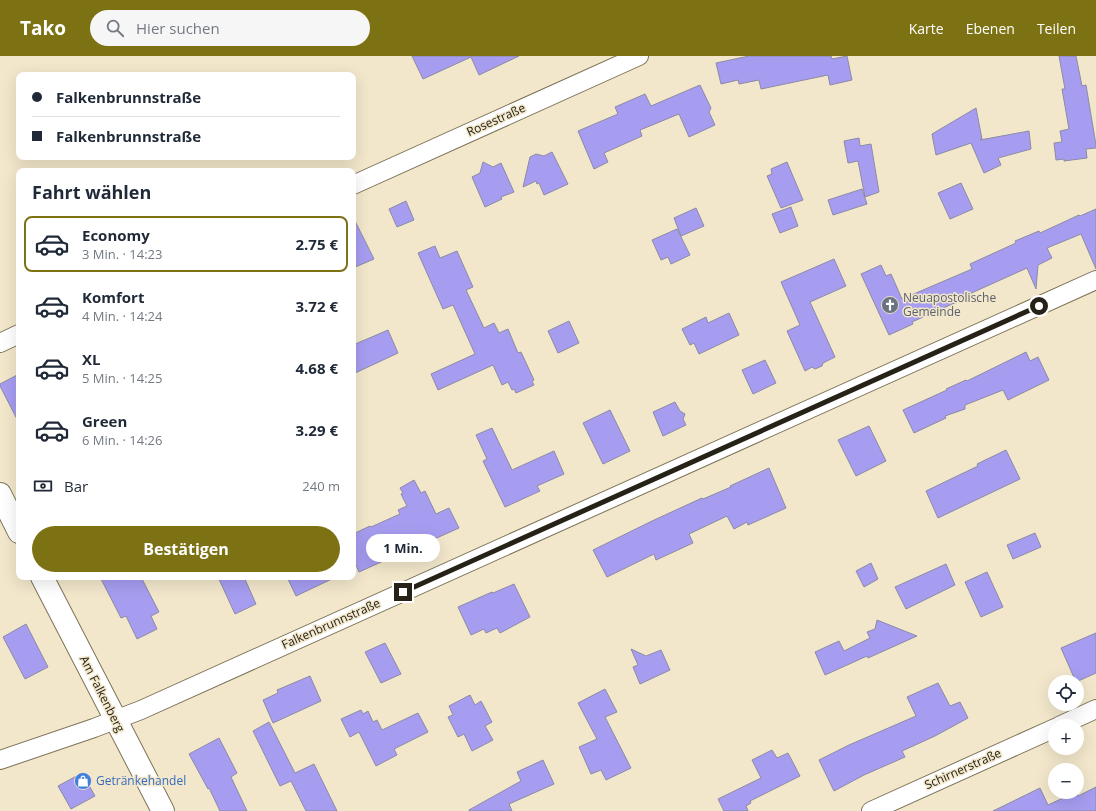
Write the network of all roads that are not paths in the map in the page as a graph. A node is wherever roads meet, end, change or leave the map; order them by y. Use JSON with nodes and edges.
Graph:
{"nodes":[{"id":1,"x":639,"y":56,"type":"edge"},
{"id":2,"x":356,"y":184,"type":"edge"},
{"id":3,"x":1096,"y":280,"type":"edge"},
{"id":4,"x":16,"y":335,"type":"edge"},
{"id":5,"x":0,"y":343,"type":"edge"},
{"id":6,"x":0,"y":494,"type":"edge"},
{"id":7,"x":16,"y":526,"type":"edge"},
{"id":8,"x":44,"y":580,"type":"edge"},
{"id":9,"x":1096,"y":709,"type":"edge"},
{"id":10,"x":1074,"y":719,"type":"edge"},
{"id":11,"x":116,"y":720,"type":"junction"},
{"id":12,"x":1048,"y":731,"type":"edge"},
{"id":13,"x":0,"y":760,"type":"edge"},
{"id":14,"x":163,"y":811,"type":"edge"},
{"id":15,"x":871,"y":811,"type":"edge"}],
"edges":[{"from":1,"to":2,"type":"street","name":"Rosestraße"},
{"from":3,"to":11,"type":"street","name":"Falkenbrunnstraße"},
{"from":4,"to":5,"type":"street"},
{"from":6,"to":7,"type":"street"},
{"from":8,"to":11,"type":"street","name":"Am Falkenberg"},
{"from":9,"to":10,"type":"street"},
{"from":11,"to":13,"type":"street","name":"Falkenbrunnstraße"},
{"from":11,"to":14,"type":"street","name":"Am Falkenberg"},
{"from":12,"to":15,"type":"street","name":"Schirnerstraße"}]}
